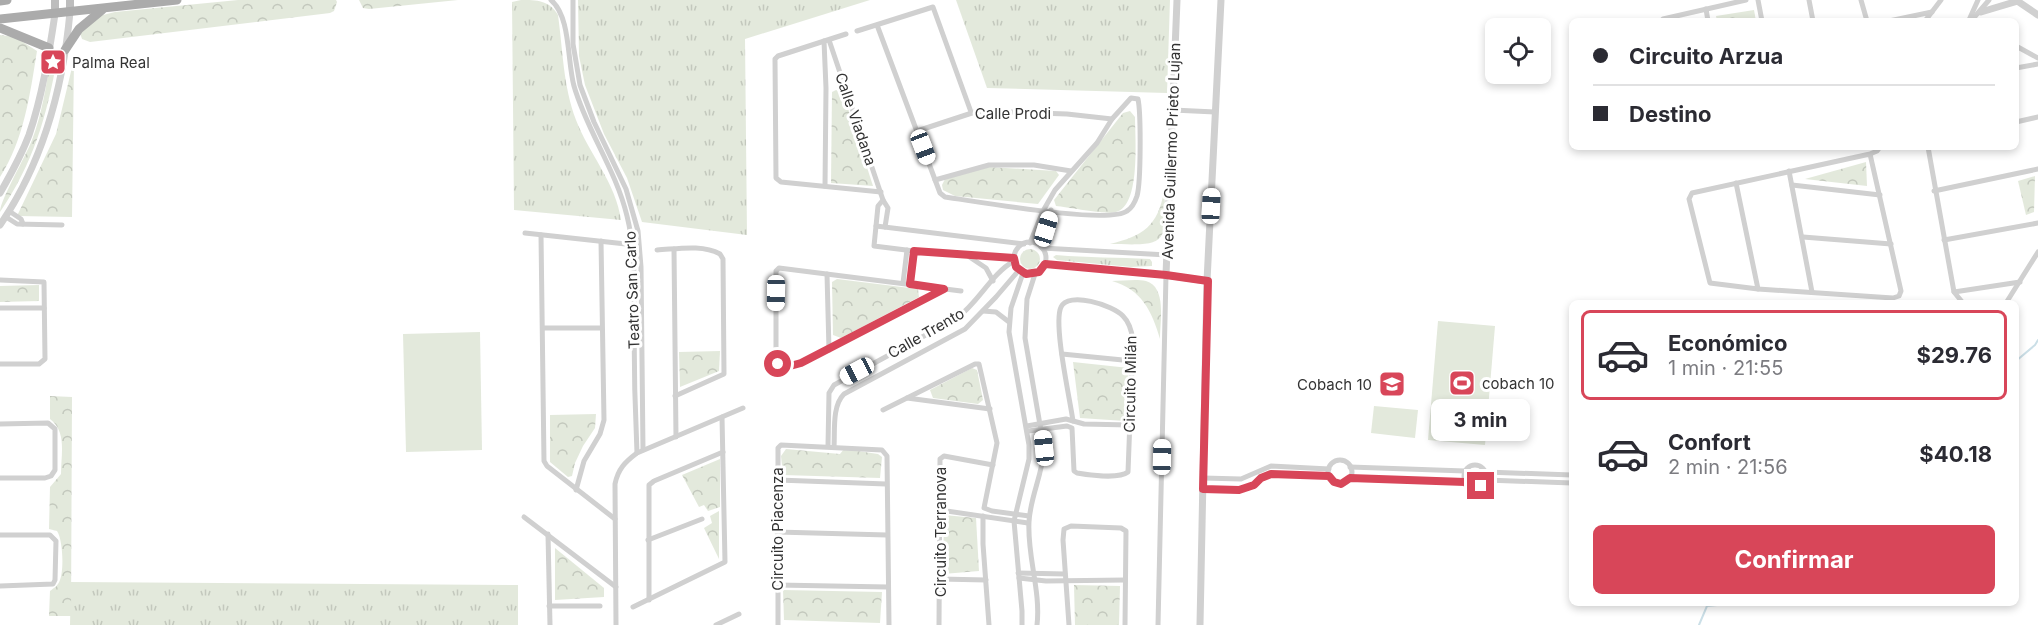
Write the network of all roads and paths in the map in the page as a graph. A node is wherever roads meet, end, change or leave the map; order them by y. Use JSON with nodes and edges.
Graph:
{"nodes":[{"id":1,"x":7,"y":0,"type":"edge"},
{"id":2,"x":55,"y":0,"type":"edge"},
{"id":3,"x":70,"y":0,"type":"edge"},
{"id":4,"x":177,"y":0,"type":"edge"},
{"id":5,"x":551,"y":0,"type":"edge"},
{"id":6,"x":573,"y":0,"type":"edge"},
{"id":7,"x":1177,"y":0,"type":"edge"},
{"id":8,"x":1221,"y":0,"type":"edge"},
{"id":9,"x":1746,"y":0,"type":"edge"},
{"id":10,"x":1758,"y":0,"type":"edge"},
{"id":11,"x":1809,"y":0,"type":"edge"},
{"id":12,"x":1861,"y":0,"type":"edge"},
{"id":13,"x":1941,"y":0,"type":"edge"},
{"id":14,"x":1978,"y":0,"type":"edge"},
{"id":15,"x":1989,"y":0,"type":"edge"},
{"id":16,"x":0,"y":1,"type":"edge"},
{"id":17,"x":2017,"y":1,"type":"edge"},
{"id":18,"x":104,"y":9,"type":"junction"},
{"id":19,"x":1706,"y":9,"type":"junction"},
{"id":20,"x":70,"y":12,"type":"junction"},
{"id":21,"x":1932,"y":12,"type":"junction"},
{"id":22,"x":1981,"y":12,"type":"junction"},
{"id":23,"x":55,"y":14,"type":"junction"},
{"id":24,"x":2038,"y":15,"type":"edge"},
{"id":25,"x":1667,"y":18,"type":"edge"},
{"id":26,"x":1708,"y":18,"type":"edge"},
{"id":27,"x":1761,"y":18,"type":"edge"},
{"id":28,"x":1812,"y":18,"type":"edge"},
{"id":29,"x":1866,"y":18,"type":"edge"},
{"id":30,"x":1903,"y":18,"type":"edge"},
{"id":31,"x":1927,"y":18,"type":"edge"},
{"id":32,"x":1971,"y":18,"type":"edge"},
{"id":33,"x":1974,"y":18,"type":"edge"},
{"id":34,"x":0,"y":20,"type":"edge"},
{"id":35,"x":877,"y":25,"type":"junction"},
{"id":36,"x":0,"y":28,"type":"edge"},
{"id":37,"x":857,"y":31,"type":"dead end"},
{"id":38,"x":846,"y":34,"type":"dead end"},
{"id":39,"x":827,"y":40,"type":"junction"},
{"id":40,"x":49,"y":48,"type":"junction"},
{"id":41,"x":2019,"y":48,"type":"edge"},
{"id":42,"x":65,"y":50,"type":"junction"},
{"id":43,"x":2038,"y":58,"type":"edge"},
{"id":44,"x":2038,"y":64,"type":"edge"},
{"id":45,"x":2019,"y":67,"type":"edge"},
{"id":46,"x":1173,"y":110,"type":"junction"},
{"id":47,"x":972,"y":112,"type":"junction"},
{"id":48,"x":1215,"y":112,"type":"junction"},
{"id":49,"x":2038,"y":117,"type":"edge"},
{"id":50,"x":1112,"y":118,"type":"junction"},
{"id":51,"x":2019,"y":121,"type":"edge"},
{"id":52,"x":917,"y":130,"type":"junction"},
{"id":53,"x":1866,"y":150,"type":"edge"},
{"id":54,"x":1878,"y":150,"type":"edge"},
{"id":55,"x":1928,"y":150,"type":"edge"},
{"id":56,"x":1870,"y":154,"type":"junction"},
{"id":57,"x":1863,"y":156,"type":"junction"},
{"id":58,"x":2038,"y":169,"type":"edge"},
{"id":59,"x":1071,"y":171,"type":"junction"},
{"id":60,"x":1789,"y":171,"type":"junction"},
{"id":61,"x":935,"y":180,"type":"junction"},
{"id":62,"x":1736,"y":183,"type":"junction"},
{"id":63,"x":1792,"y":185,"type":"junction"},
{"id":64,"x":825,"y":186,"type":"junction"},
{"id":65,"x":1934,"y":191,"type":"junction"},
{"id":66,"x":881,"y":192,"type":"junction"},
{"id":67,"x":0,"y":193,"type":"edge"},
{"id":68,"x":1880,"y":195,"type":"junction"},
{"id":69,"x":883,"y":200,"type":"junction"},
{"id":70,"x":1049,"y":202,"type":"junction"},
{"id":71,"x":1043,"y":211,"type":"junction"},
{"id":72,"x":1051,"y":212,"type":"junction"},
{"id":73,"x":7,"y":214,"type":"junction"},
{"id":74,"x":2038,"y":223,"type":"edge"},
{"id":75,"x":0,"y":225,"type":"edge"},
{"id":76,"x":62,"y":225,"type":"dead end"},
{"id":77,"x":876,"y":226,"type":"junction"},
{"id":78,"x":885,"y":227,"type":"junction"},
{"id":79,"x":525,"y":233,"type":"dead end"},
{"id":80,"x":541,"y":235,"type":"junction"},
{"id":81,"x":1803,"y":237,"type":"junction"},
{"id":82,"x":1944,"y":240,"type":"junction"},
{"id":83,"x":602,"y":241,"type":"junction"},
{"id":84,"x":1027,"y":243,"type":"junction"},
{"id":85,"x":1891,"y":244,"type":"junction"},
{"id":86,"x":632,"y":245,"type":"junction"},
{"id":87,"x":640,"y":246,"type":"junction"},
{"id":88,"x":1041,"y":248,"type":"junction"},
{"id":89,"x":674,"y":249,"type":"junction"},
{"id":90,"x":657,"y":250,"type":"dead end"},
{"id":91,"x":910,"y":250,"type":"junction"},
{"id":92,"x":2038,"y":252,"type":"edge"},
{"id":93,"x":964,"y":254,"type":"junction"},
{"id":94,"x":1167,"y":255,"type":"junction"},
{"id":95,"x":1014,"y":260,"type":"junction"},
{"id":96,"x":1045,"y":264,"type":"junction"},
{"id":97,"x":1021,"y":271,"type":"junction"},
{"id":98,"x":827,"y":274,"type":"junction"},
{"id":99,"x":1035,"y":274,"type":"junction"},
{"id":100,"x":1166,"y":275,"type":"junction"},
{"id":101,"x":0,"y":280,"type":"edge"},
{"id":102,"x":993,"y":281,"type":"junction"},
{"id":103,"x":1208,"y":281,"type":"junction"},
{"id":104,"x":2020,"y":282,"type":"junction"},
{"id":105,"x":907,"y":283,"type":"junction"},
{"id":106,"x":944,"y":289,"type":"junction"},
{"id":107,"x":1758,"y":289,"type":"junction"},
{"id":108,"x":961,"y":291,"type":"dead end"},
{"id":109,"x":1812,"y":292,"type":"junction"},
{"id":110,"x":1954,"y":292,"type":"junction"},
{"id":111,"x":1961,"y":300,"type":"edge"},
{"id":112,"x":2008,"y":300,"type":"edge"},
{"id":113,"x":0,"y":308,"type":"edge"},
{"id":114,"x":44,"y":308,"type":"junction"},
{"id":115,"x":983,"y":311,"type":"junction"},
{"id":116,"x":1009,"y":322,"type":"junction"},
{"id":117,"x":543,"y":328,"type":"junction"},
{"id":118,"x":601,"y":328,"type":"junction"},
{"id":119,"x":830,"y":350,"type":"junction"},
{"id":120,"x":1062,"y":354,"type":"junction"},
{"id":121,"x":1133,"y":361,"type":"junction"},
{"id":122,"x":0,"y":364,"type":"edge"},
{"id":123,"x":675,"y":396,"type":"junction"},
{"id":124,"x":907,"y":398,"type":"junction"},
{"id":125,"x":743,"y":408,"type":"dead end"},
{"id":126,"x":990,"y":409,"type":"junction"},
{"id":127,"x":883,"y":410,"type":"dead end"},
{"id":128,"x":722,"y":417,"type":"junction"},
{"id":129,"x":1073,"y":421,"type":"junction"},
{"id":130,"x":0,"y":424,"type":"edge"},
{"id":131,"x":1129,"y":424,"type":"junction"},
{"id":132,"x":1041,"y":426,"type":"junction"},
{"id":133,"x":1028,"y":428,"type":"junction"},
{"id":134,"x":676,"y":437,"type":"junction"},
{"id":135,"x":831,"y":446,"type":"junction"},
{"id":136,"x":643,"y":450,"type":"junction"},
{"id":137,"x":723,"y":452,"type":"junction"},
{"id":138,"x":637,"y":453,"type":"junction"},
{"id":139,"x":993,"y":465,"type":"junction"},
{"id":140,"x":1350,"y":467,"type":"junction"},
{"id":141,"x":1329,"y":469,"type":"junction"},
{"id":142,"x":1465,"y":471,"type":"junction"},
{"id":143,"x":1486,"y":472,"type":"junction"},
{"id":144,"x":1569,"y":475,"type":"edge"},
{"id":145,"x":1329,"y":476,"type":"junction"},
{"id":146,"x":0,"y":478,"type":"edge"},
{"id":147,"x":1203,"y":478,"type":"junction"},
{"id":148,"x":1350,"y":478,"type":"junction"},
{"id":149,"x":778,"y":480,"type":"junction"},
{"id":150,"x":1486,"y":480,"type":"junction"},
{"id":151,"x":1465,"y":482,"type":"junction"},
{"id":152,"x":1569,"y":483,"type":"edge"},
{"id":153,"x":886,"y":484,"type":"junction"},
{"id":154,"x":576,"y":489,"type":"junction"},
{"id":155,"x":1203,"y":489,"type":"junction"},
{"id":156,"x":940,"y":510,"type":"junction"},
{"id":157,"x":983,"y":516,"type":"junction"},
{"id":158,"x":524,"y":517,"type":"dead end"},
{"id":159,"x":1015,"y":518,"type":"junction"},
{"id":160,"x":615,"y":519,"type":"junction"},
{"id":161,"x":702,"y":519,"type":"dead end"},
{"id":162,"x":1029,"y":519,"type":"junction"},
{"id":163,"x":777,"y":532,"type":"junction"},
{"id":164,"x":548,"y":534,"type":"junction"},
{"id":165,"x":0,"y":535,"type":"edge"},
{"id":166,"x":887,"y":535,"type":"junction"},
{"id":167,"x":648,"y":540,"type":"junction"},
{"id":168,"x":1018,"y":576,"type":"junction"},
{"id":169,"x":1034,"y":577,"type":"junction"},
{"id":170,"x":1065,"y":577,"type":"junction"},
{"id":171,"x":940,"y":579,"type":"junction"},
{"id":172,"x":986,"y":580,"type":"junction"},
{"id":173,"x":1125,"y":580,"type":"junction"},
{"id":174,"x":777,"y":585,"type":"junction"},
{"id":175,"x":0,"y":586,"type":"edge"},
{"id":176,"x":616,"y":587,"type":"junction"},
{"id":177,"x":888,"y":587,"type":"junction"},
{"id":178,"x":649,"y":600,"type":"junction"},
{"id":179,"x":549,"y":606,"type":"junction"},
{"id":180,"x":600,"y":606,"type":"dead end"},
{"id":181,"x":633,"y":607,"type":"dead end"},
{"id":182,"x":739,"y":614,"type":"dead end"},
{"id":183,"x":726,"y":623,"type":"edge"},
{"id":184,"x":550,"y":625,"type":"edge"},
{"id":185,"x":616,"y":625,"type":"edge"},
{"id":186,"x":716,"y":625,"type":"edge"},
{"id":187,"x":778,"y":625,"type":"edge"},
{"id":188,"x":889,"y":625,"type":"edge"},
{"id":189,"x":939,"y":625,"type":"edge"},
{"id":190,"x":989,"y":625,"type":"edge"},
{"id":191,"x":1022,"y":625,"type":"edge"},
{"id":192,"x":1037,"y":625,"type":"edge"},
{"id":193,"x":1069,"y":625,"type":"edge"},
{"id":194,"x":1125,"y":625,"type":"edge"},
{"id":195,"x":1158,"y":625,"type":"edge"},
{"id":196,"x":1200,"y":625,"type":"edge"}],
"edges":[{"from":1,"to":16,"type":"main road"},
{"from":2,"to":23,"type":"main road"},
{"from":3,"to":20,"type":"main road"},
{"from":4,"to":18,"type":"main road"},
{"from":5,"to":86,"type":"street","name":"Teatro San Carlo"},
{"from":6,"to":87,"type":"street","name":"Teatro San Carlo"},
{"from":7,"to":46,"type":"street","name":"Avenida Guillermo Prieto Lujan"},
{"from":8,"to":48,"type":"street"},
{"from":9,"to":19,"type":"street"},
{"from":10,"to":27,"type":"street"},
{"from":11,"to":28,"type":"street"},
{"from":12,"to":29,"type":"street"},
{"from":13,"to":21,"type":"street"},
{"from":14,"to":32,"type":"street"},
{"from":15,"to":22,"type":"street"},
{"from":17,"to":22,"type":"street"},
{"from":17,"to":24,"type":"street"},
{"from":18,"to":20,"type":"main road"},
{"from":18,"to":42,"type":"main road"},
{"from":19,"to":25,"type":"street"},
{"from":19,"to":26,"type":"street"},
{"from":20,"to":23,"type":"main road"},
{"from":20,"to":42,"type":"street"},
{"from":21,"to":30,"type":"street"},
{"from":21,"to":31,"type":"street"},
{"from":22,"to":33,"type":"street"},
{"from":23,"to":34,"type":"main road"},
{"from":23,"to":40,"type":"street"},
{"from":35,"to":37,"type":"street"},
{"from":35,"to":47,"type":"street"},
{"from":35,"to":52,"type":"street"},
{"from":36,"to":40,"type":"main road"},
{"from":38,"to":39,"type":"street"},
{"from":39,"to":64,"type":"street"},
{"from":39,"to":64,"type":"street"},
{"from":39,"to":66,"type":"street","name":"Calle Viadana"},
{"from":40,"to":67,"type":"street"},
{"from":41,"to":43,"type":"street"},
{"from":42,"to":73,"type":"street"},
{"from":44,"to":45,"type":"street"},
{"from":46,"to":48,"type":"street"},
{"from":46,"to":94,"type":"street","name":"Avenida Guillermo Prieto Lujan"},
{"from":47,"to":50,"type":"street","name":"Calle Prodi"},
{"from":47,"to":52,"type":"street","name":"Calle Prodi"},
{"from":48,"to":103,"type":"street"},
{"from":49,"to":51,"type":"street"},
{"from":50,"to":59,"type":"street"},
{"from":50,"to":72,"type":"street"},
{"from":52,"to":61,"type":"street"},
{"from":53,"to":57,"type":"street"},
{"from":54,"to":56,"type":"street"},
{"from":55,"to":65,"type":"street"},
{"from":56,"to":57,"type":"street"},
{"from":56,"to":68,"type":"street"},
{"from":57,"to":60,"type":"street"},
{"from":58,"to":65,"type":"street"},
{"from":59,"to":61,"type":"street"},
{"from":59,"to":70,"type":"street"},
{"from":60,"to":62,"type":"street"},
{"from":60,"to":63,"type":"street"},
{"from":61,"to":71,"type":"street"},
{"from":62,"to":107,"type":"street"},
{"from":62,"to":107,"type":"street"},
{"from":63,"to":68,"type":"street"},
{"from":63,"to":81,"type":"street"},
{"from":64,"to":66,"type":"street"},
{"from":65,"to":82,"type":"street"},
{"from":66,"to":69,"type":"street","name":"Calle Viadana"},
{"from":68,"to":85,"type":"street"},
{"from":69,"to":77,"type":"street","name":"Calle Viadana"},
{"from":69,"to":78,"type":"street","name":"Calle Viadana"},
{"from":70,"to":71,"type":"street"},
{"from":70,"to":72,"type":"street"},
{"from":71,"to":72,"type":"street"},
{"from":71,"to":84,"type":"street"},
{"from":72,"to":88,"type":"street"},
{"from":73,"to":75,"type":"street"},
{"from":73,"to":76,"type":"street"},
{"from":74,"to":82,"type":"street"},
{"from":77,"to":78,"type":"street"},
{"from":77,"to":91,"type":"street","name":"Calle Viadana"},
{"from":78,"to":84,"type":"street"},
{"from":79,"to":80,"type":"street"},
{"from":80,"to":83,"type":"street"},
{"from":80,"to":117,"type":"street"},
{"from":81,"to":85,"type":"street"},
{"from":81,"to":109,"type":"street"},
{"from":82,"to":110,"type":"street"},
{"from":83,"to":86,"type":"street"},
{"from":83,"to":118,"type":"street"},
{"from":84,"to":88,"type":"street"},
{"from":84,"to":95,"type":"street"},
{"from":85,"to":109,"type":"street"},
{"from":86,"to":87,"type":"street"},
{"from":86,"to":138,"type":"street","name":"Teatro San Carlo"},
{"from":87,"to":136,"type":"street","name":"Teatro San Carlo"},
{"from":88,"to":94,"type":"street"},
{"from":88,"to":96,"type":"street"},
{"from":89,"to":90,"type":"street"},
{"from":89,"to":123,"type":"street"},
{"from":89,"to":123,"type":"street"},
{"from":91,"to":93,"type":"street"},
{"from":91,"to":105,"type":"street"},
{"from":92,"to":104,"type":"street"},
{"from":93,"to":95,"type":"street"},
{"from":93,"to":102,"type":"street"},
{"from":94,"to":100,"type":"street","name":"Avenida Guillermo Prieto Lujan"},
{"from":95,"to":97,"type":"street"},
{"from":95,"to":102,"type":"street","name":"Calle Trento"},
{"from":96,"to":99,"type":"street"},
{"from":96,"to":100,"type":"street"},
{"from":97,"to":99,"type":"street"},
{"from":97,"to":115,"type":"street","name":"Calle Trento"},
{"from":97,"to":116,"type":"street"},
{"from":98,"to":105,"type":"street"},
{"from":98,"to":119,"type":"street"},
{"from":98,"to":119,"type":"street"},
{"from":99,"to":132,"type":"street"},
{"from":100,"to":103,"type":"street"},
{"from":100,"to":195,"type":"street","name":"Avenida Guillermo Prieto Lujan"},
{"from":101,"to":114,"type":"street"},
{"from":102,"to":135,"type":"street","name":"Calle Trento"},
{"from":103,"to":147,"type":"street"},
{"from":104,"to":110,"type":"street"},
{"from":104,"to":112,"type":"street"},
{"from":105,"to":106,"type":"street"},
{"from":106,"to":108,"type":"street"},
{"from":106,"to":119,"type":"street"},
{"from":107,"to":109,"type":"street"},
{"from":110,"to":111,"type":"street"},
{"from":113,"to":114,"type":"street"},
{"from":114,"to":122,"type":"street"},
{"from":115,"to":116,"type":"street"},
{"from":115,"to":135,"type":"street","name":"Calle Trento"},
{"from":116,"to":133,"type":"street"},
{"from":117,"to":118,"type":"street"},
{"from":117,"to":154,"type":"street"},
{"from":118,"to":154,"type":"street"},
{"from":120,"to":121,"type":"street"},
{"from":120,"to":121,"type":"street","name":"Circuito Milán"},
{"from":120,"to":129,"type":"street","name":"Circuito Milán"},
{"from":121,"to":131,"type":"street","name":"Circuito Milán"},
{"from":123,"to":134,"type":"street"},
{"from":124,"to":126,"type":"street"},
{"from":124,"to":126,"type":"street"},
{"from":124,"to":127,"type":"street"},
{"from":125,"to":128,"type":"street"},
{"from":126,"to":139,"type":"street"},
{"from":128,"to":134,"type":"street"},
{"from":128,"to":137,"type":"street"},
{"from":129,"to":131,"type":"street"},
{"from":129,"to":132,"type":"street"},
{"from":130,"to":146,"type":"street"},
{"from":131,"to":132,"type":"street","name":"Circuito Milán"},
{"from":132,"to":133,"type":"street"},
{"from":132,"to":162,"type":"street"},
{"from":133,"to":159,"type":"street"},
{"from":134,"to":136,"type":"street"},
{"from":135,"to":149,"type":"street","name":"Circuito Piacenza"},
{"from":135,"to":153,"type":"street","name":"Circuito Piacenza"},
{"from":136,"to":138,"type":"street"},
{"from":137,"to":167,"type":"street"},
{"from":137,"to":178,"type":"street"},
{"from":138,"to":160,"type":"street"},
{"from":139,"to":156,"type":"street","name":"Circuito Terranova"},
{"from":139,"to":159,"type":"street"},
{"from":140,"to":141,"type":"street"},
{"from":140,"to":142,"type":"street"},
{"from":140,"to":148,"type":"street"},
{"from":141,"to":145,"type":"street"},
{"from":141,"to":147,"type":"street"},
{"from":142,"to":143,"type":"street"},
{"from":142,"to":151,"type":"street"},
{"from":143,"to":144,"type":"street"},
{"from":143,"to":150,"type":"street"},
{"from":145,"to":148,"type":"street"},
{"from":145,"to":155,"type":"street"},
{"from":147,"to":155,"type":"street"},
{"from":148,"to":151,"type":"street"},
{"from":149,"to":153,"type":"street"},
{"from":149,"to":163,"type":"street","name":"Circuito Piacenza"},
{"from":150,"to":151,"type":"street"},
{"from":150,"to":152,"type":"street"},
{"from":153,"to":166,"type":"street","name":"Circuito Piacenza"},
{"from":154,"to":160,"type":"street"},
{"from":155,"to":196,"type":"street"},
{"from":156,"to":157,"type":"street"},
{"from":156,"to":171,"type":"street","name":"Circuito Terranova"},
{"from":157,"to":159,"type":"street"},
{"from":157,"to":172,"type":"street"},
{"from":158,"to":164,"type":"street"},
{"from":159,"to":162,"type":"street"},
{"from":159,"to":168,"type":"street"},
{"from":160,"to":176,"type":"street"},
{"from":161,"to":167,"type":"street"},
{"from":162,"to":169,"type":"street"},
{"from":163,"to":166,"type":"street"},
{"from":163,"to":174,"type":"street","name":"Circuito Piacenza"},
{"from":164,"to":176,"type":"street"},
{"from":164,"to":179,"type":"street"},
{"from":165,"to":175,"type":"street"},
{"from":166,"to":177,"type":"street","name":"Circuito Piacenza"},
{"from":167,"to":178,"type":"street"},
{"from":168,"to":169,"type":"street"},
{"from":168,"to":191,"type":"street"},
{"from":169,"to":170,"type":"street"},
{"from":169,"to":192,"type":"street"},
{"from":170,"to":173,"type":"street"},
{"from":170,"to":173,"type":"street"},
{"from":170,"to":193,"type":"street"},
{"from":171,"to":172,"type":"street"},
{"from":171,"to":189,"type":"street","name":"Circuito Terranova"},
{"from":172,"to":190,"type":"street"},
{"from":173,"to":194,"type":"street"},
{"from":174,"to":177,"type":"street"},
{"from":174,"to":187,"type":"street","name":"Circuito Piacenza"},
{"from":176,"to":185,"type":"street"},
{"from":177,"to":188,"type":"street","name":"Circuito Piacenza"},
{"from":178,"to":181,"type":"street"},
{"from":179,"to":180,"type":"street"},
{"from":179,"to":184,"type":"street"},
{"from":182,"to":183,"type":"street"},
{"from":183,"to":186,"type":"street"}]}
